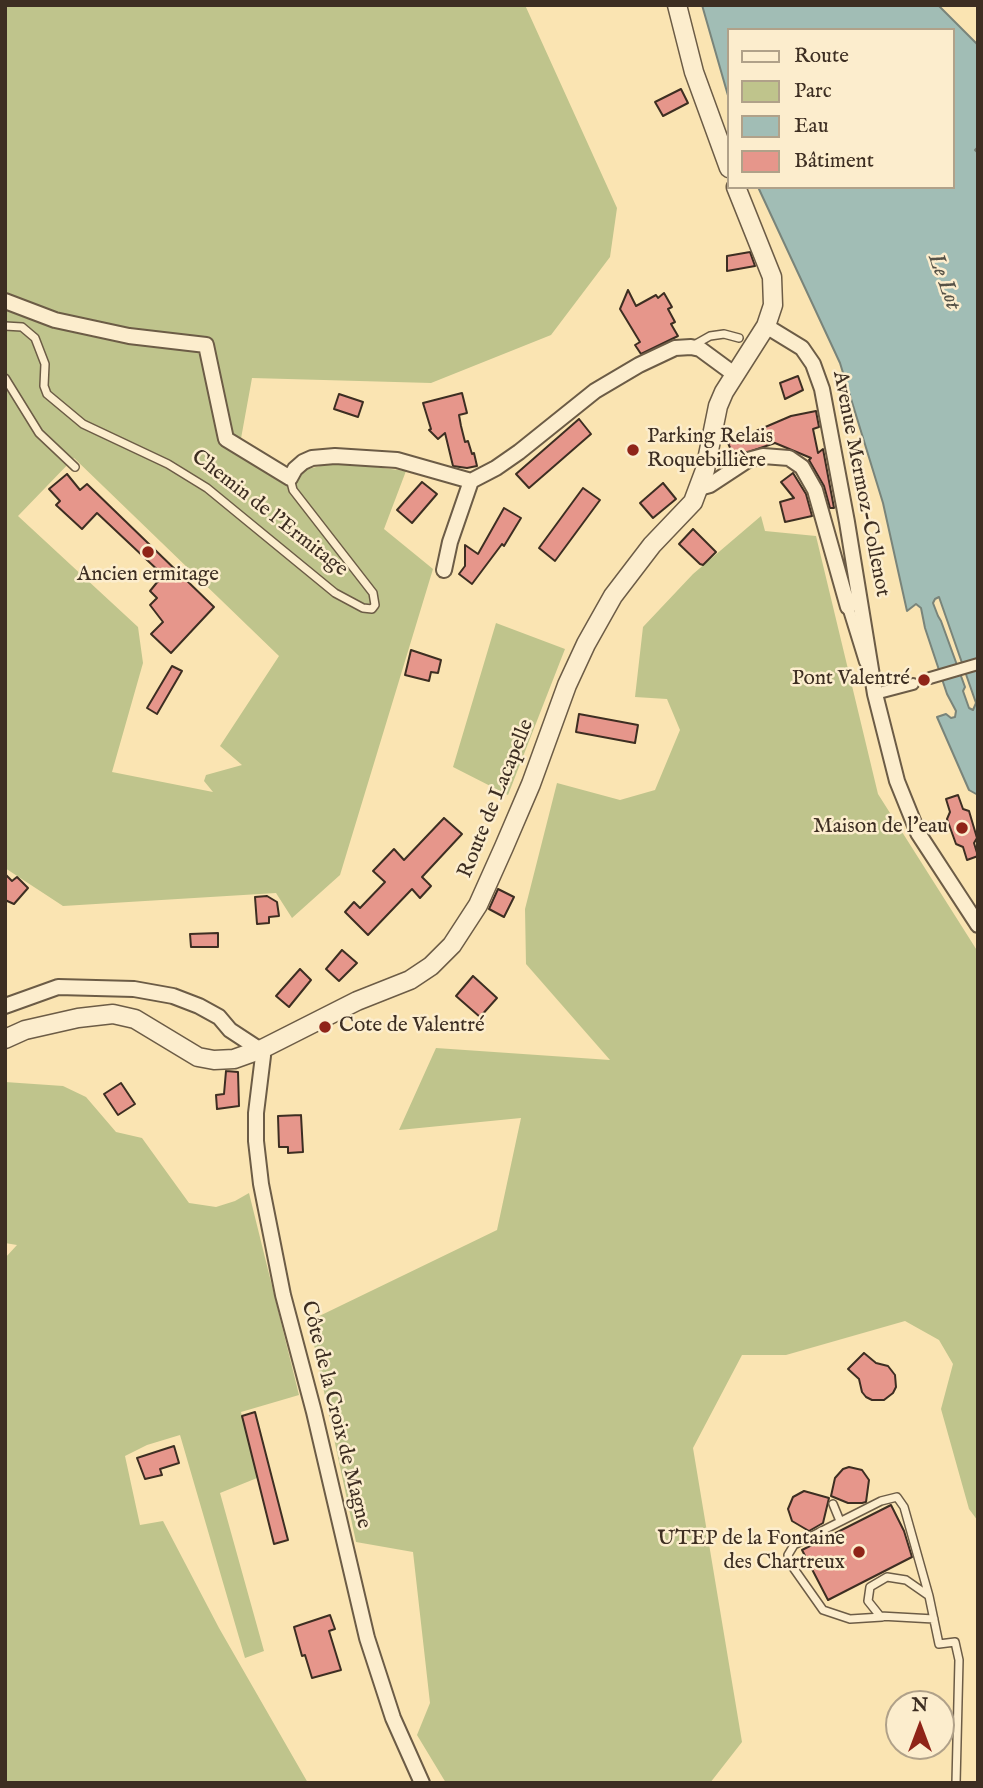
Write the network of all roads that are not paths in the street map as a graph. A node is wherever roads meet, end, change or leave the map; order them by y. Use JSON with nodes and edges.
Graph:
{"nodes":[{"id":1,"x":677,"y":5,"type":"edge"},
{"id":2,"x":727,"y":163,"type":"edge"},
{"id":3,"x":737,"y":189,"type":"edge"},
{"id":4,"x":5,"y":301,"type":"edge"},
{"id":5,"x":5,"y":326,"type":"edge"},
{"id":6,"x":766,"y":326,"type":"junction"},
{"id":7,"x":739,"y":338,"type":"dead end"},
{"id":8,"x":691,"y":347,"type":"junction"},
{"id":9,"x":734,"y":374,"type":"junction"},
{"id":10,"x":5,"y":378,"type":"edge"},
{"id":11,"x":75,"y":467,"type":"dead end"},
{"id":12,"x":290,"y":478,"type":"junction"},
{"id":13,"x":471,"y":481,"type":"junction"},
{"id":14,"x":699,"y":488,"type":"junction"},
{"id":15,"x":444,"y":570,"type":"dead end"},
{"id":16,"x":848,"y":607,"type":"joint"},
{"id":17,"x":978,"y":664,"type":"edge"},
{"id":18,"x":930,"y":678,"type":"dead end"},
{"id":19,"x":913,"y":684,"type":"dead end"},
{"id":20,"x":875,"y":694,"type":"junction"},
{"id":21,"x":978,"y":925,"type":"edge"},
{"id":22,"x":5,"y":1006,"type":"edge"},
{"id":23,"x":230,"y":1030,"type":"junction"},
{"id":24,"x":5,"y":1039,"type":"edge"},
{"id":25,"x":260,"y":1049,"type":"junction"},
{"id":26,"x":234,"y":1059,"type":"junction"},
{"id":27,"x":833,"y":1504,"type":"dead end"},
{"id":28,"x":840,"y":1521,"type":"junction"},
{"id":29,"x":929,"y":1596,"type":"junction"},
{"id":30,"x":885,"y":1617,"type":"junction"},
{"id":31,"x":934,"y":1619,"type":"junction"},
{"id":32,"x":422,"y":1783,"type":"edge"},
{"id":33,"x":956,"y":1783,"type":"edge"}],
"edges":[{"from":1,"to":2,"type":"street"},
{"from":3,"to":6,"type":"street"},
{"from":4,"to":12,"type":"street","name":"Chemin de l'Ermitage"},
{"from":5,"to":12,"type":"lane","name":"Chemin de l'Ermitage"},
{"from":6,"to":9,"type":"street","name":"Route de Lacapelle"},
{"from":6,"to":20,"type":"street","name":"Avenue Mermoz-Collenot"},
{"from":7,"to":8,"type":"lane"},
{"from":8,"to":9,"type":"street"},
{"from":8,"to":13,"type":"street"},
{"from":9,"to":14,"type":"street","name":"Route de Lacapelle"},
{"from":10,"to":11,"type":"lane"},
{"from":12,"to":13,"type":"street","name":"Chemin de l'Ermitage"},
{"from":13,"to":15,"type":"street"},
{"from":14,"to":16,"type":"street","name":"Route de Lacapelle"},
{"from":14,"to":25,"type":"street","name":"Route de Lacapelle"},
{"from":16,"to":20,"type":"street","name":"Route de Lacapelle"},
{"from":17,"to":18,"type":"street"},
{"from":19,"to":20,"type":"street"},
{"from":20,"to":21,"type":"street","name":"Avenue Mermoz-Collenot"},
{"from":22,"to":23,"type":"street"},
{"from":23,"to":25,"type":"street"},
{"from":23,"to":26,"type":"street"},
{"from":24,"to":26,"type":"street"},
{"from":25,"to":26,"type":"street","name":"Route de Lacapelle"},
{"from":25,"to":32,"type":"street","name":"Côte de la Croix de Magne"},
{"from":27,"to":28,"type":"lane"},
{"from":28,"to":29,"type":"lane"},
{"from":28,"to":30,"type":"lane"},
{"from":29,"to":30,"type":"lane"},
{"from":29,"to":31,"type":"lane"},
{"from":30,"to":31,"type":"lane"},
{"from":31,"to":33,"type":"lane"}]}
